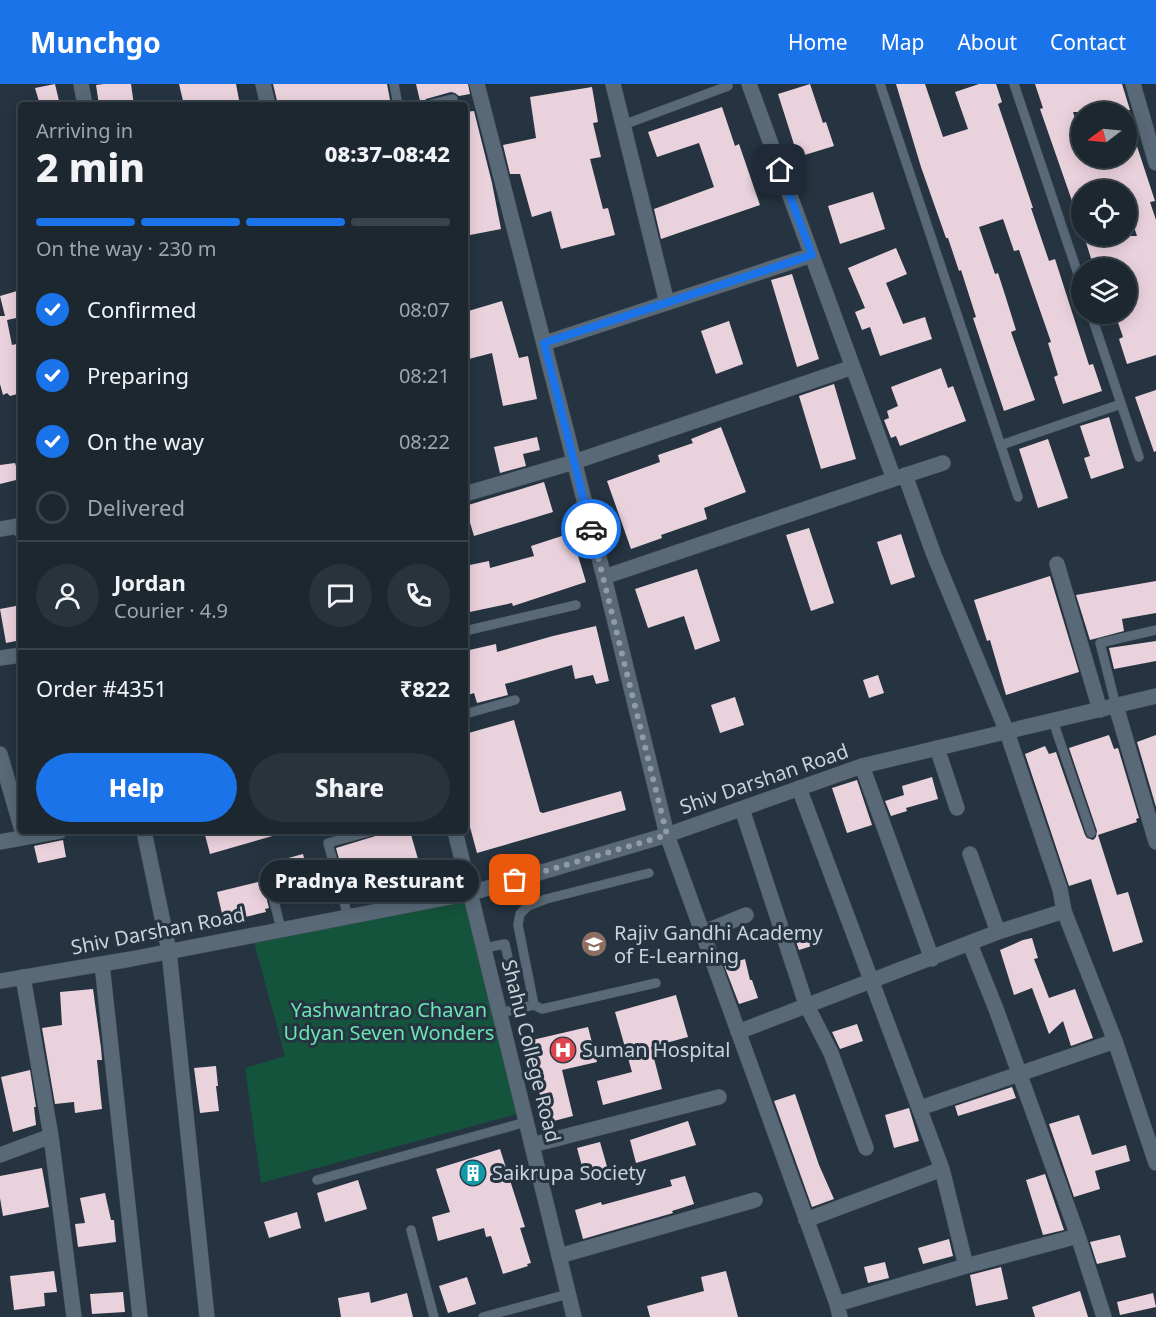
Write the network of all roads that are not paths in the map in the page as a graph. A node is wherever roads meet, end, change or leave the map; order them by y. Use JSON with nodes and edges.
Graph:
{"nodes":[{"id":1,"x":81,"y":84,"type":"edge"},
{"id":2,"x":263,"y":84,"type":"edge"},
{"id":3,"x":394,"y":84,"type":"edge"},
{"id":4,"x":477,"y":84,"type":"edge"},
{"id":5,"x":613,"y":84,"type":"edge"},
{"id":6,"x":749,"y":84,"type":"edge"},
{"id":7,"x":880,"y":84,"type":"edge"},
{"id":8,"x":1014,"y":84,"type":"edge"},
{"id":9,"x":1133,"y":84,"type":"edge"},
{"id":10,"x":728,"y":86,"type":"dead end"},
{"id":11,"x":453,"y":99,"type":"dead end"},
{"id":12,"x":84,"y":102,"type":"edge"},
{"id":13,"x":267,"y":102,"type":"edge"},
{"id":14,"x":397,"y":102,"type":"edge"},
{"id":15,"x":440,"y":102,"type":"edge"},
{"id":16,"x":622,"y":125,"type":"junction"},
{"id":17,"x":1156,"y":163,"type":"edge"},
{"id":18,"x":812,"y":255,"type":"junction"},
{"id":19,"x":1073,"y":258,"type":"edge"},
{"id":20,"x":668,"y":303,"type":"junction"},
{"id":21,"x":1094,"y":324,"type":"edge"},
{"id":22,"x":544,"y":343,"type":"junction"},
{"id":23,"x":853,"y":368,"type":"junction"},
{"id":24,"x":1121,"y":404,"type":"junction"},
{"id":25,"x":1001,"y":445,"type":"junction"},
{"id":26,"x":1139,"y":457,"type":"dead end"},
{"id":27,"x":574,"y":462,"type":"junction"},
{"id":28,"x":943,"y":463,"type":"dead end"},
{"id":29,"x":900,"y":477,"type":"junction"},
{"id":30,"x":468,"y":493,"type":"edge"},
{"id":31,"x":1018,"y":497,"type":"dead end"},
{"id":32,"x":18,"y":528,"type":"edge"},
{"id":33,"x":0,"y":529,"type":"edge"},
{"id":34,"x":1057,"y":564,"type":"dead end"},
{"id":35,"x":604,"y":577,"type":"junction"},
{"id":36,"x":576,"y":605,"type":"dead end"},
{"id":37,"x":1156,"y":630,"type":"edge"},
{"id":38,"x":468,"y":631,"type":"edge"},
{"id":39,"x":18,"y":655,"type":"edge"},
{"id":40,"x":0,"y":658,"type":"edge"},
{"id":41,"x":1156,"y":696,"type":"edge"},
{"id":42,"x":515,"y":700,"type":"dead end"},
{"id":43,"x":1116,"y":706,"type":"junction"},
{"id":44,"x":1100,"y":710,"type":"junction"},
{"id":45,"x":468,"y":713,"type":"edge"},
{"id":46,"x":1053,"y":721,"type":"junction"},
{"id":47,"x":1007,"y":732,"type":"junction"},
{"id":48,"x":937,"y":748,"type":"junction"},
{"id":49,"x":0,"y":754,"type":"edge"},
{"id":50,"x":862,"y":766,"type":"junction"},
{"id":51,"x":799,"y":788,"type":"junction"},
{"id":52,"x":957,"y":808,"type":"dead end"},
{"id":53,"x":742,"y":809,"type":"junction"},
{"id":54,"x":18,"y":818,"type":"edge"},
{"id":55,"x":18,"y":834,"type":"edge"},
{"id":56,"x":145,"y":834,"type":"edge"},
{"id":57,"x":361,"y":834,"type":"edge"},
{"id":58,"x":456,"y":834,"type":"edge"},
{"id":59,"x":1091,"y":834,"type":"dead end"},
{"id":60,"x":667,"y":835,"type":"junction"},
{"id":61,"x":1156,"y":842,"type":"edge"},
{"id":62,"x":0,"y":843,"type":"edge"},
{"id":63,"x":970,"y":854,"type":"dead end"},
{"id":64,"x":649,"y":873,"type":"dead end"},
{"id":65,"x":269,"y":881,"type":"dead end"},
{"id":66,"x":471,"y":893,"type":"junction"},
{"id":67,"x":1064,"y":912,"type":"junction"},
{"id":68,"x":746,"y":915,"type":"dead end"},
{"id":69,"x":348,"y":917,"type":"junction"},
{"id":70,"x":281,"y":929,"type":"junction"},
{"id":71,"x":998,"y":932,"type":"junction"},
{"id":72,"x":702,"y":933,"type":"junction"},
{"id":73,"x":521,"y":941,"type":"junction"},
{"id":74,"x":505,"y":944,"type":"junction"},
{"id":75,"x":970,"y":944,"type":"junction"},
{"id":76,"x":484,"y":948,"type":"junction"},
{"id":77,"x":169,"y":951,"type":"junction"},
{"id":78,"x":932,"y":959,"type":"junction"},
{"id":79,"x":102,"y":964,"type":"junction"},
{"id":80,"x":23,"y":977,"type":"junction"},
{"id":81,"x":872,"y":979,"type":"junction"},
{"id":82,"x":0,"y":981,"type":"edge"},
{"id":83,"x":656,"y":983,"type":"dead end"},
{"id":84,"x":806,"y":1004,"type":"junction"},
{"id":85,"x":534,"y":1005,"type":"junction"},
{"id":86,"x":519,"y":1008,"type":"junction"},
{"id":87,"x":500,"y":1013,"type":"junction"},
{"id":88,"x":738,"y":1032,"type":"junction"},
{"id":89,"x":1115,"y":1041,"type":"junction"},
{"id":90,"x":1018,"y":1074,"type":"junction"},
{"id":91,"x":719,"y":1097,"type":"dead end"},
{"id":92,"x":920,"y":1108,"type":"junction"},
{"id":93,"x":526,"y":1122,"type":"junction"},
{"id":94,"x":51,"y":1136,"type":"junction"},
{"id":95,"x":532,"y":1145,"type":"junction"},
{"id":96,"x":866,"y":1148,"type":"dead end"},
{"id":97,"x":0,"y":1155,"type":"edge"},
{"id":98,"x":1156,"y":1163,"type":"edge"},
{"id":99,"x":942,"y":1169,"type":"junction"},
{"id":100,"x":317,"y":1180,"type":"dead end"},
{"id":101,"x":755,"y":1200,"type":"dead end"},
{"id":102,"x":806,"y":1220,"type":"junction"},
{"id":103,"x":411,"y":1230,"type":"dead end"},
{"id":104,"x":1078,"y":1236,"type":"junction"},
{"id":105,"x":559,"y":1256,"type":"junction"},
{"id":106,"x":966,"y":1266,"type":"junction"},
{"id":107,"x":568,"y":1294,"type":"junction"},
{"id":108,"x":838,"y":1311,"type":"edge"},
{"id":109,"x":74,"y":1317,"type":"edge"},
{"id":110,"x":140,"y":1317,"type":"edge"},
{"id":111,"x":207,"y":1317,"type":"edge"},
{"id":112,"x":434,"y":1317,"type":"edge"},
{"id":113,"x":483,"y":1317,"type":"edge"},
{"id":114,"x":574,"y":1317,"type":"edge"},
{"id":115,"x":1104,"y":1317,"type":"edge"}],
"edges":[{"from":1,"to":12,"type":"street"},
{"from":2,"to":13,"type":"street"},
{"from":3,"to":14,"type":"lane"},
{"from":4,"to":22,"type":"street"},
{"from":5,"to":16,"type":"street"},
{"from":6,"to":18,"type":"street"},
{"from":7,"to":25,"type":"lane"},
{"from":8,"to":19,"type":"lane"},
{"from":9,"to":17,"type":"street"},
{"from":10,"to":16,"type":"lane"},
{"from":11,"to":15,"type":"lane"},
{"from":16,"to":20,"type":"street"},
{"from":18,"to":20,"type":"street"},
{"from":18,"to":23,"type":"street"},
{"from":20,"to":22,"type":"street"},
{"from":21,"to":24,"type":"lane"},
{"from":22,"to":27,"type":"street"},
{"from":23,"to":27,"type":"street"},
{"from":23,"to":29,"type":"street"},
{"from":24,"to":25,"type":"lane"},
{"from":24,"to":26,"type":"lane"},
{"from":25,"to":31,"type":"lane"},
{"from":27,"to":30,"type":"street"},
{"from":27,"to":35,"type":"street"},
{"from":28,"to":29,"type":"street"},
{"from":29,"to":35,"type":"street"},
{"from":29,"to":47,"type":"street"},
{"from":32,"to":33,"type":"street"},
{"from":34,"to":44,"type":"street"},
{"from":35,"to":60,"type":"street"},
{"from":36,"to":38,"type":"lane"},
{"from":37,"to":43,"type":"lane"},
{"from":39,"to":40,"type":"street"},
{"from":41,"to":43,"type":"street","name":"Shiv Darshan Road"},
{"from":42,"to":45,"type":"lane"},
{"from":43,"to":44,"type":"street","name":"Shiv Darshan Road"},
{"from":43,"to":61,"type":"street"},
{"from":44,"to":46,"type":"street","name":"Shiv Darshan Road"},
{"from":46,"to":47,"type":"street","name":"Shiv Darshan Road"},
{"from":46,"to":59,"type":"lane"},
{"from":47,"to":48,"type":"street","name":"Shiv Darshan Road"},
{"from":47,"to":67,"type":"street"},
{"from":48,"to":50,"type":"street","name":"Shiv Darshan Road"},
{"from":48,"to":52,"type":"street"},
{"from":49,"to":54,"type":"street"},
{"from":50,"to":51,"type":"street","name":"Shiv Darshan Road"},
{"from":50,"to":78,"type":"street"},
{"from":51,"to":53,"type":"street","name":"Shiv Darshan Road"},
{"from":51,"to":81,"type":"street"},
{"from":53,"to":60,"type":"street","name":"Shiv Darshan Road"},
{"from":53,"to":84,"type":"street"},
{"from":55,"to":62,"type":"street"},
{"from":56,"to":77,"type":"street"},
{"from":57,"to":69,"type":"lane"},
{"from":58,"to":66,"type":"street","name":"Shahu College Road"},
{"from":60,"to":66,"type":"street","name":"Shiv Darshan Road"},
{"from":60,"to":72,"type":"street"},
{"from":63,"to":71,"type":"street"},
{"from":64,"to":73,"type":"lane"},
{"from":65,"to":70,"type":"lane"},
{"from":66,"to":69,"type":"street","name":"Shiv Darshan Road"},
{"from":66,"to":76,"type":"street","name":"Shahu College Road"},
{"from":67,"to":71,"type":"street"},
{"from":67,"to":89,"type":"street"},
{"from":68,"to":72,"type":"street"},
{"from":69,"to":70,"type":"street","name":"Shiv Darshan Road"},
{"from":70,"to":77,"type":"street","name":"Shiv Darshan Road"},
{"from":71,"to":75,"type":"street"},
{"from":72,"to":88,"type":"street"},
{"from":73,"to":74,"type":"lane"},
{"from":73,"to":85,"type":"lane"},
{"from":74,"to":76,"type":"lane"},
{"from":74,"to":86,"type":"lane"},
{"from":75,"to":78,"type":"street"},
{"from":75,"to":90,"type":"street"},
{"from":76,"to":87,"type":"street","name":"Shahu College Road"},
{"from":77,"to":79,"type":"street","name":"Shiv Darshan Road"},
{"from":77,"to":111,"type":"street"},
{"from":78,"to":81,"type":"street"},
{"from":79,"to":80,"type":"street","name":"Shiv Darshan Road"},
{"from":79,"to":110,"type":"street"},
{"from":80,"to":82,"type":"street","name":"Shiv Darshan Road"},
{"from":80,"to":94,"type":"street"},
{"from":81,"to":84,"type":"street"},
{"from":81,"to":92,"type":"street"},
{"from":83,"to":85,"type":"lane"},
{"from":84,"to":88,"type":"street"},
{"from":84,"to":96,"type":"street"},
{"from":85,"to":86,"type":"lane"},
{"from":86,"to":87,"type":"lane"},
{"from":87,"to":93,"type":"street","name":"Shahu College Road"},
{"from":88,"to":102,"type":"street"},
{"from":89,"to":90,"type":"street"},
{"from":89,"to":98,"type":"street"},
{"from":90,"to":92,"type":"street"},
{"from":90,"to":104,"type":"street"},
{"from":91,"to":95,"type":"street"},
{"from":92,"to":99,"type":"street"},
{"from":93,"to":95,"type":"street","name":"Shahu College Road"},
{"from":93,"to":100,"type":"lane"},
{"from":94,"to":97,"type":"street"},
{"from":94,"to":109,"type":"street"},
{"from":95,"to":105,"type":"street","name":"Shahu College Road"},
{"from":99,"to":102,"type":"street"},
{"from":99,"to":106,"type":"street"},
{"from":101,"to":105,"type":"street"},
{"from":102,"to":108,"type":"street"},
{"from":103,"to":112,"type":"lane"},
{"from":104,"to":106,"type":"street"},
{"from":104,"to":115,"type":"street"},
{"from":105,"to":107,"type":"street","name":"Shahu College Road"},
{"from":106,"to":108,"type":"street"},
{"from":107,"to":113,"type":"lane"},
{"from":107,"to":114,"type":"street","name":"Shahu College Road"}]}
